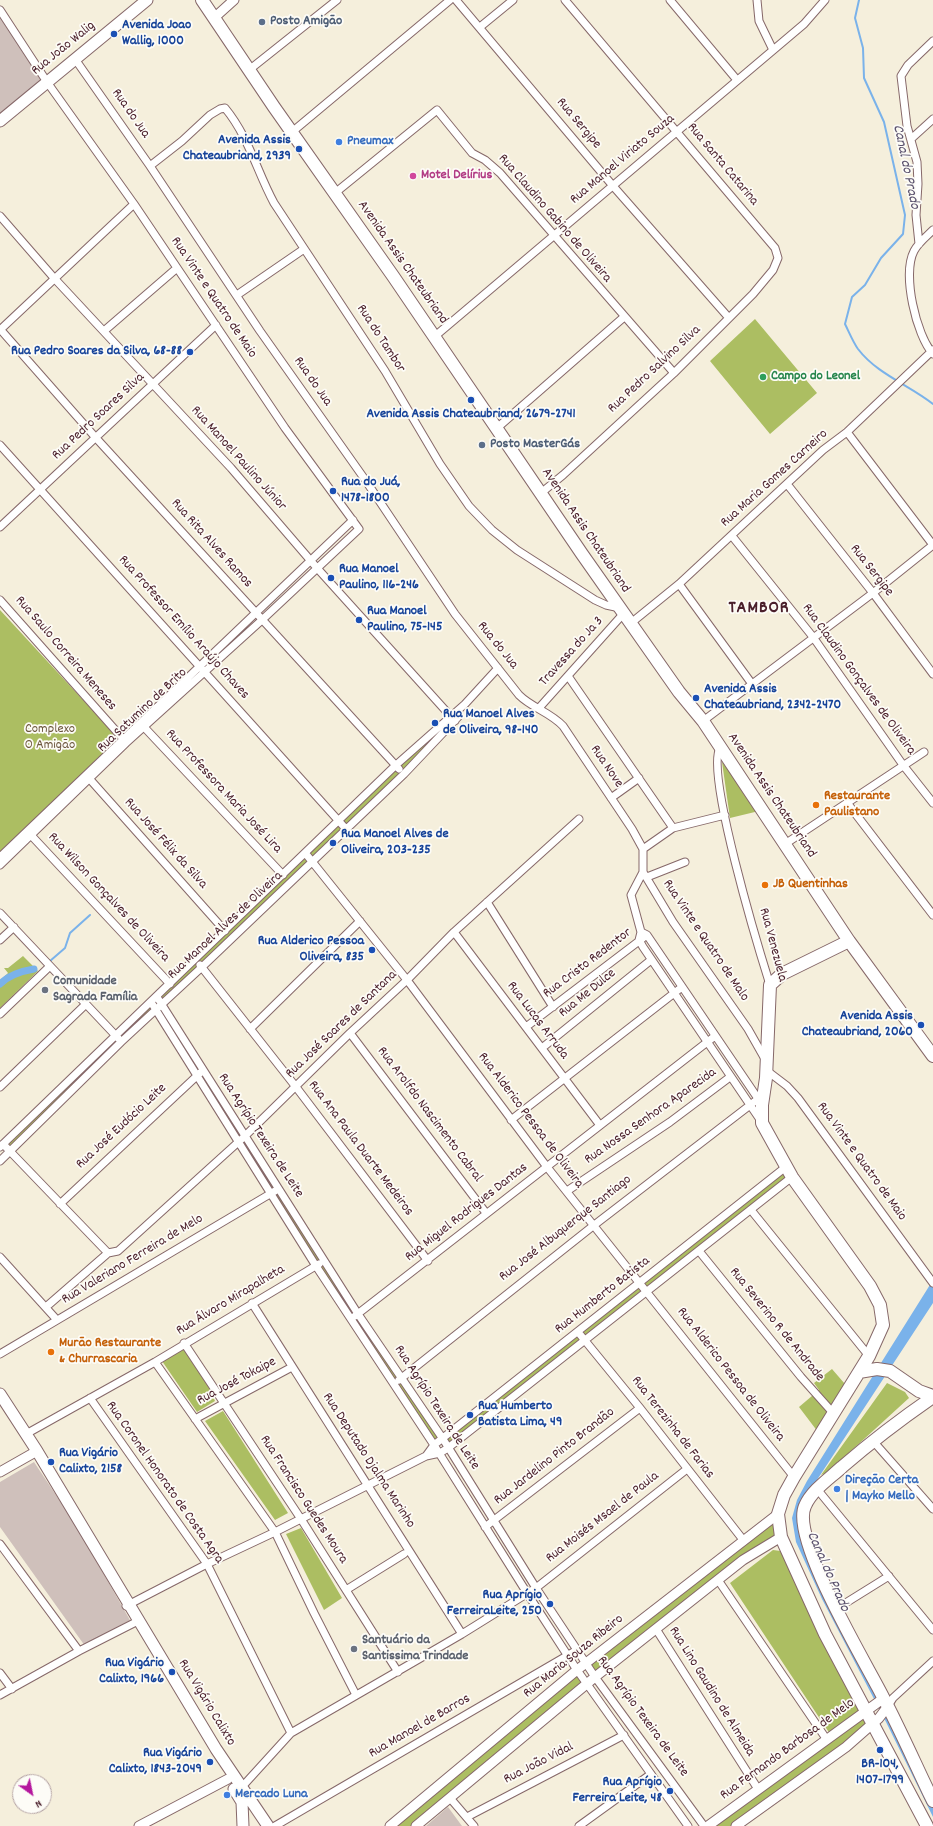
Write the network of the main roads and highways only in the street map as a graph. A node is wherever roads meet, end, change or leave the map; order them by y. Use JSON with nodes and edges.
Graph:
{"nodes":[{"id":1,"x":147,"y":0,"type":"edge"},
{"id":2,"x":202,"y":0,"type":"edge"},
{"id":3,"x":0,"y":121,"type":"edge"},
{"id":4,"x":849,"y":941,"type":"junction"},
{"id":5,"x":933,"y":1056,"type":"edge"},
{"id":6,"x":863,"y":1372,"type":"junction"},
{"id":7,"x":0,"y":1394,"type":"edge"},
{"id":8,"x":933,"y":1397,"type":"edge"},
{"id":9,"x":137,"y":1621,"type":"junction"},
{"id":10,"x":933,"y":1800,"type":"edge"},
{"id":11,"x":243,"y":1826,"type":"edge"},
{"id":12,"x":268,"y":1826,"type":"edge"},
{"id":13,"x":927,"y":1826,"type":"edge"}],
"edges":[{"from":1,"to":3,"type":"main road","name":"Rua João Walig"},
{"from":2,"to":4,"type":"main road","name":"Avenida Assis Chateubriand"},
{"from":4,"to":5,"type":"main road","name":"Avenida Assis Chateubriand"},
{"from":4,"to":6,"type":"main road","name":"Rua Venezuela"},
{"from":6,"to":8,"type":"main road"},
{"from":6,"to":13,"type":"main road"},
{"from":7,"to":9,"type":"main road","name":"Rua Vigário Calixto"},
{"from":8,"to":10,"type":"main road"},
{"from":9,"to":11,"type":"main road","name":"Rua Vigário Calixto"},
{"from":9,"to":12,"type":"main road","name":"Rua Vigário Calixto"}]}
